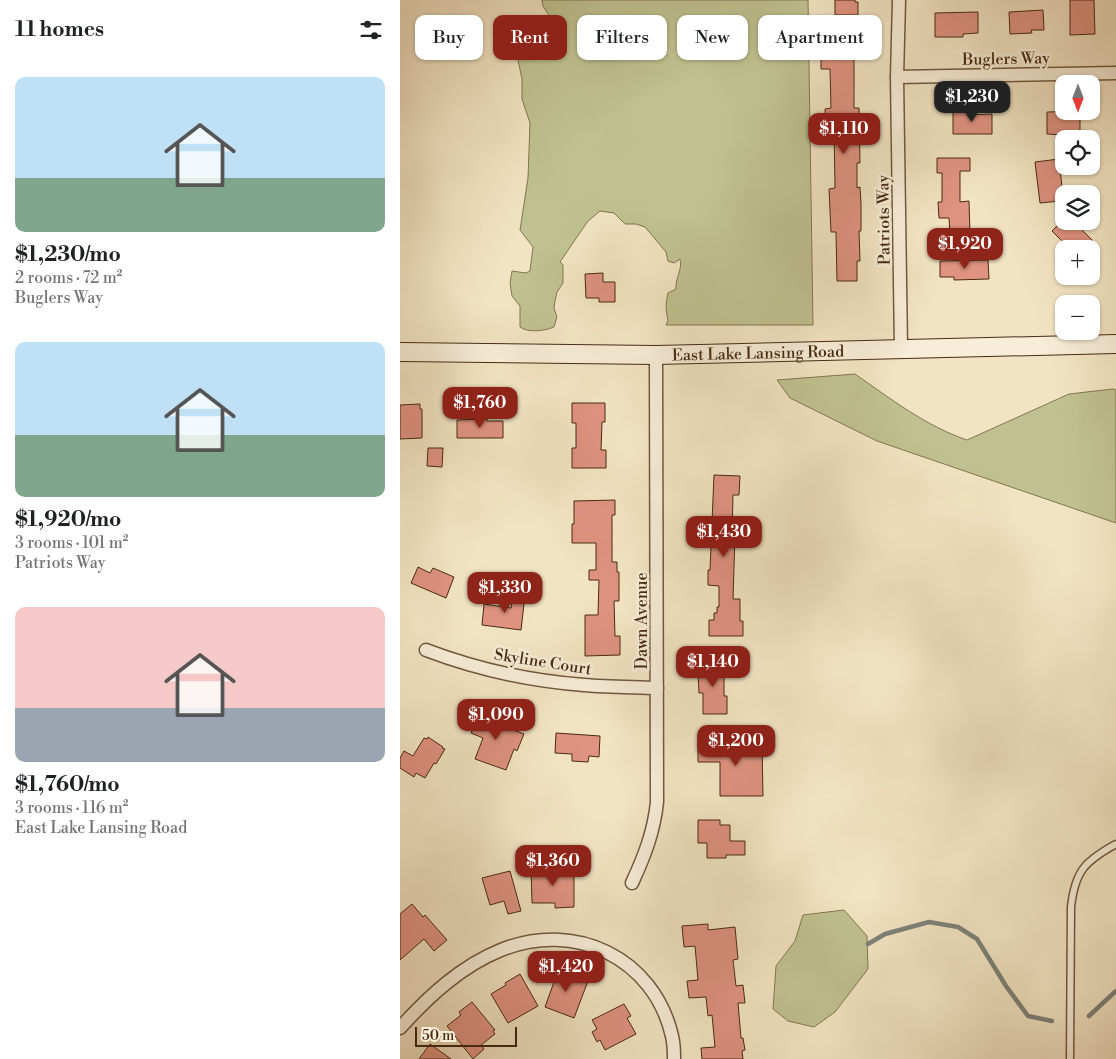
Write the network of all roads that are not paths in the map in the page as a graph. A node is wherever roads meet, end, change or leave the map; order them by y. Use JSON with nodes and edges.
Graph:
{"nodes":[{"id":1,"x":899,"y":0,"type":"edge"},
{"id":2,"x":1116,"y":72,"type":"edge"},
{"id":3,"x":897,"y":76,"type":"junction"},
{"id":4,"x":1116,"y":344,"type":"edge"},
{"id":5,"x":902,"y":348,"type":"junction"},
{"id":6,"x":400,"y":352,"type":"edge"},
{"id":7,"x":656,"y":355,"type":"junction"},
{"id":8,"x":426,"y":650,"type":"dead end"},
{"id":9,"x":657,"y":688,"type":"junction"},
{"id":10,"x":1116,"y":844,"type":"edge"},
{"id":11,"x":632,"y":883,"type":"dead end"},
{"id":12,"x":400,"y":1028,"type":"edge"},
{"id":13,"x":674,"y":1059,"type":"edge"},
{"id":14,"x":1070,"y":1059,"type":"edge"}],
"edges":[{"from":1,"to":3,"type":"street","name":"Patriots Way"},
{"from":2,"to":3,"type":"street","name":"Buglers Way"},
{"from":3,"to":5,"type":"street","name":"Patriots Way"},
{"from":4,"to":5,"type":"main road","name":"East Lake Lansing Road"},
{"from":5,"to":7,"type":"main road","name":"East Lake Lansing Road"},
{"from":6,"to":7,"type":"main road","name":"East Lake Lansing Road"},
{"from":7,"to":9,"type":"street","name":"Dawn Avenue"},
{"from":8,"to":9,"type":"street","name":"Skyline Court"},
{"from":9,"to":11,"type":"street","name":"Dawn Avenue"},
{"from":10,"to":14,"type":"lane"},
{"from":12,"to":13,"type":"street"}]}
